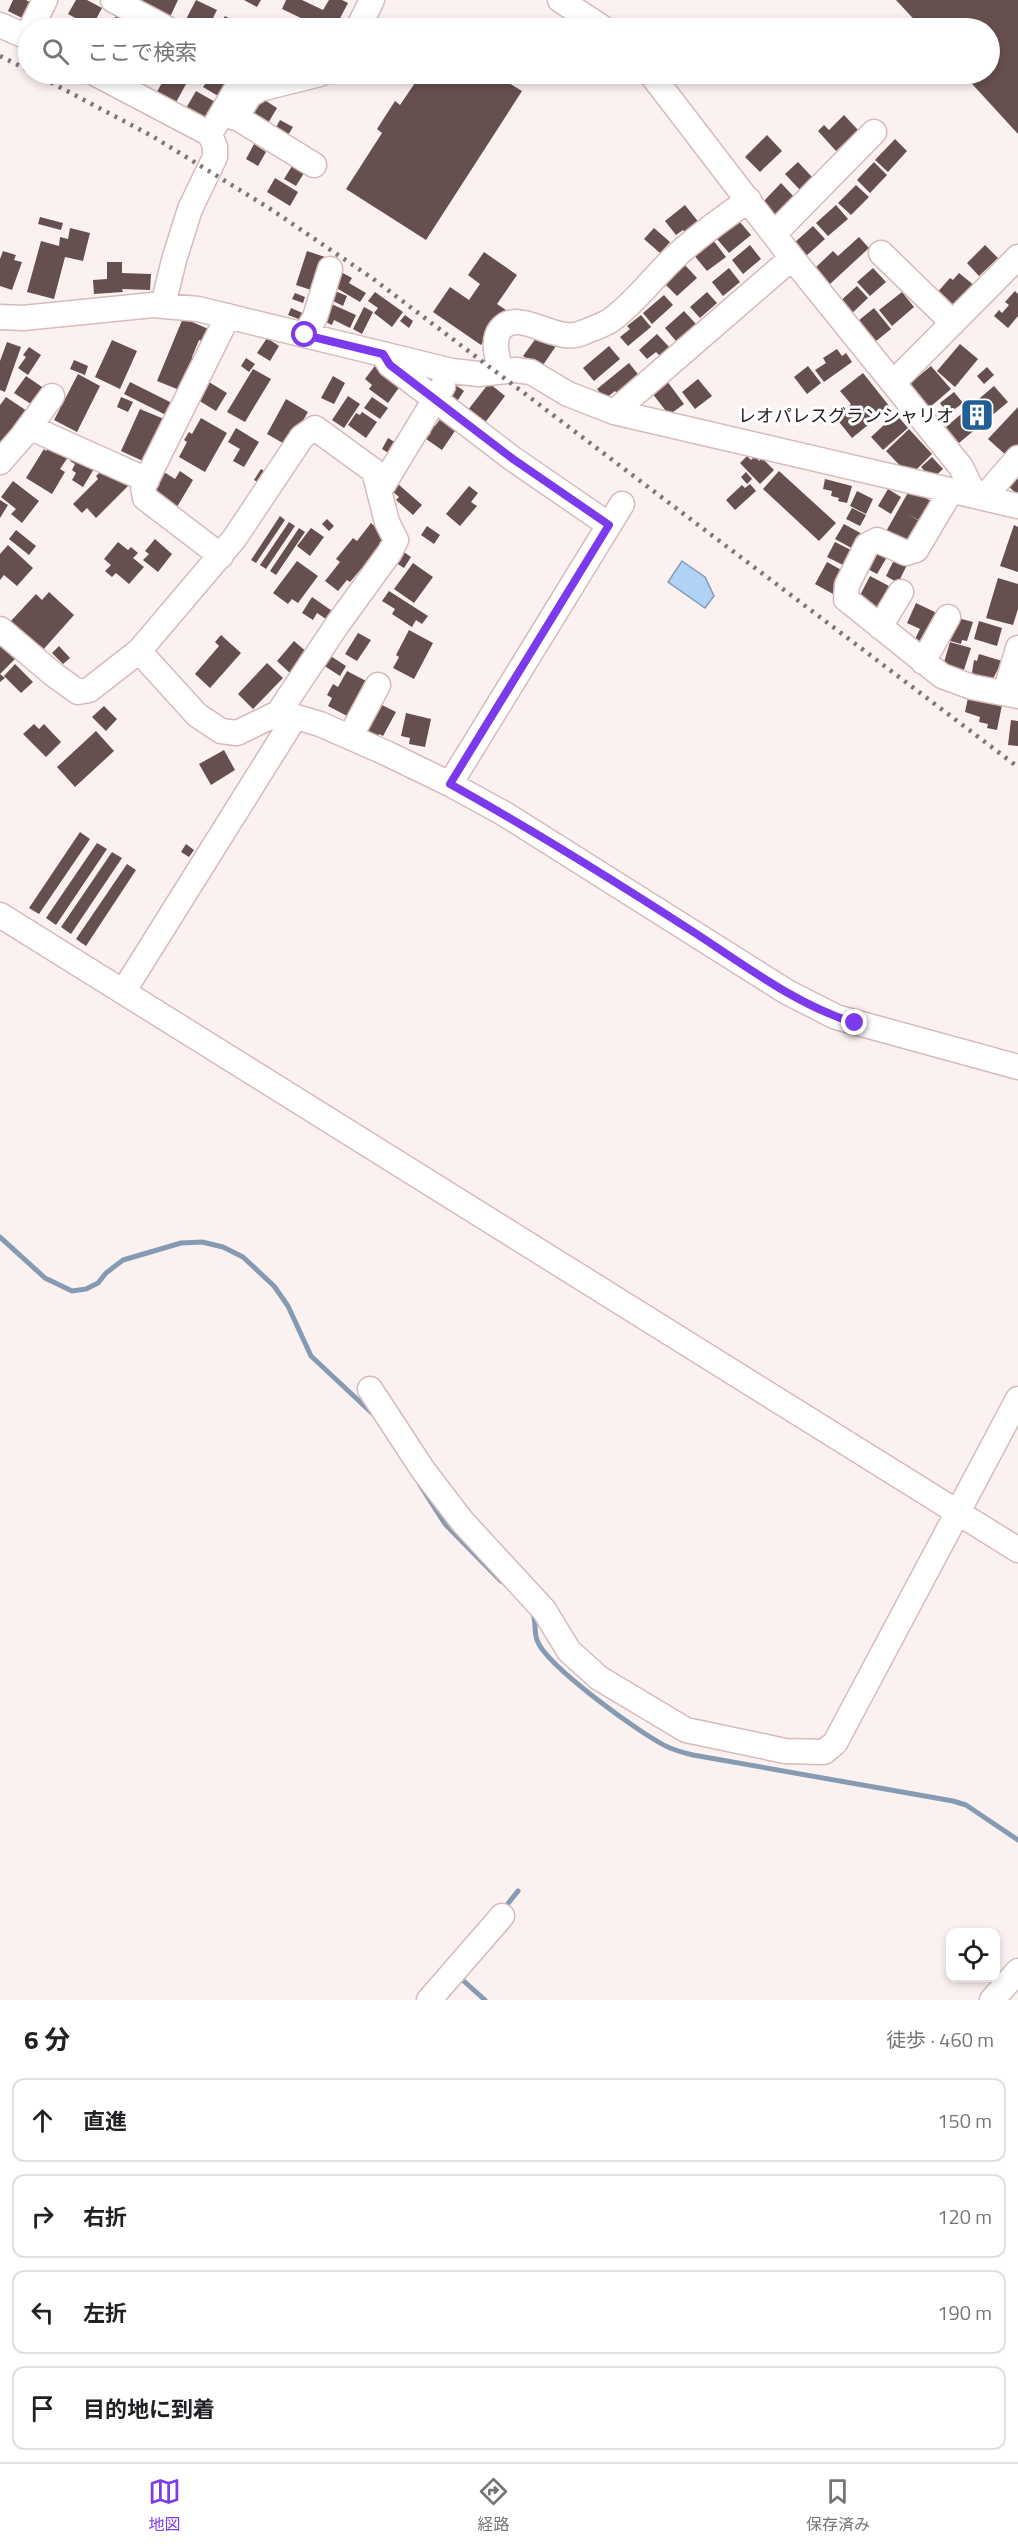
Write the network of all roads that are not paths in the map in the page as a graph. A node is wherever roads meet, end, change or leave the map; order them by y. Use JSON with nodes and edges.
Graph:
{"nodes":[{"id":1,"x":45,"y":0,"type":"edge"},
{"id":2,"x":113,"y":0,"type":"edge"},
{"id":3,"x":372,"y":0,"type":"edge"},
{"id":4,"x":378,"y":0,"type":"edge"},
{"id":5,"x":560,"y":0,"type":"edge"},
{"id":6,"x":37,"y":18,"type":"edge"},
{"id":7,"x":147,"y":18,"type":"edge"},
{"id":8,"x":363,"y":18,"type":"edge"},
{"id":9,"x":373,"y":18,"type":"edge"},
{"id":10,"x":588,"y":18,"type":"edge"},
{"id":11,"x":0,"y":25,"type":"edge"},
{"id":12,"x":18,"y":31,"type":"edge"},
{"id":13,"x":114,"y":84,"type":"edge"},
{"id":14,"x":241,"y":84,"type":"edge"},
{"id":15,"x":280,"y":84,"type":"edge"},
{"id":16,"x":659,"y":84,"type":"edge"},
{"id":17,"x":236,"y":117,"type":"junction"},
{"id":18,"x":874,"y":132,"type":"dead end"},
{"id":19,"x":212,"y":140,"type":"junction"},
{"id":20,"x":314,"y":165,"type":"dead end"},
{"id":21,"x":749,"y":200,"type":"junction"},
{"id":22,"x":774,"y":234,"type":"junction"},
{"id":23,"x":881,"y":253,"type":"dead end"},
{"id":24,"x":1018,"y":257,"type":"edge"},
{"id":25,"x":792,"y":258,"type":"junction"},
{"id":26,"x":330,"y":269,"type":"dead end"},
{"id":27,"x":163,"y":305,"type":"junction"},
{"id":28,"x":228,"y":316,"type":"junction"},
{"id":29,"x":953,"y":322,"type":"junction"},
{"id":30,"x":4,"y":325,"type":"edge"},
{"id":31,"x":305,"y":335,"type":"junction"},
{"id":32,"x":383,"y":354,"type":"junction"},
{"id":33,"x":501,"y":370,"type":"junction"},
{"id":34,"x":452,"y":371,"type":"junction"},
{"id":35,"x":894,"y":383,"type":"junction"},
{"id":36,"x":52,"y":396,"type":"dead end"},
{"id":37,"x":435,"y":400,"type":"junction"},
{"id":38,"x":614,"y":412,"type":"junction"},
{"id":39,"x":29,"y":427,"type":"junction"},
{"id":40,"x":1018,"y":458,"type":"edge"},
{"id":41,"x":0,"y":462,"type":"edge"},
{"id":42,"x":147,"y":480,"type":"junction"},
{"id":43,"x":380,"y":490,"type":"junction"},
{"id":44,"x":951,"y":491,"type":"junction"},
{"id":45,"x":979,"y":496,"type":"junction"},
{"id":46,"x":622,"y":504,"type":"dead end"},
{"id":47,"x":1018,"y":506,"type":"edge"},
{"id":48,"x":609,"y":525,"type":"junction"},
{"id":49,"x":221,"y":556,"type":"junction"},
{"id":50,"x":901,"y":592,"type":"dead end"},
{"id":51,"x":948,"y":617,"type":"dead end"},
{"id":52,"x":880,"y":627,"type":"junction"},
{"id":53,"x":0,"y":629,"type":"edge"},
{"id":54,"x":1018,"y":648,"type":"edge"},
{"id":55,"x":139,"y":651,"type":"junction"},
{"id":56,"x":923,"y":662,"type":"junction"},
{"id":57,"x":378,"y":685,"type":"dead end"},
{"id":58,"x":1011,"y":694,"type":"edge"},
{"id":59,"x":286,"y":716,"type":"junction"},
{"id":60,"x":350,"y":737,"type":"junction"},
{"id":61,"x":450,"y":784,"type":"junction"},
{"id":62,"x":0,"y":915,"type":"edge"},
{"id":63,"x":123,"y":992,"type":"junction"},
{"id":64,"x":1018,"y":1067,"type":"edge"},
{"id":65,"x":370,"y":1389,"type":"dead end"},
{"id":66,"x":1018,"y":1399,"type":"edge"},
{"id":67,"x":958,"y":1512,"type":"junction"},
{"id":68,"x":1018,"y":1550,"type":"edge"},
{"id":69,"x":502,"y":1916,"type":"dead end"},
{"id":70,"x":1018,"y":1971,"type":"edge"},
{"id":71,"x":429,"y":2000,"type":"edge"},
{"id":72,"x":992,"y":2000,"type":"edge"}],
"edges":[{"from":1,"to":6,"type":"street"},
{"from":2,"to":7,"type":"street"},
{"from":3,"to":8,"type":"street"},
{"from":4,"to":9,"type":"street"},
{"from":5,"to":10,"type":"street"},
{"from":11,"to":12,"type":"street"},
{"from":13,"to":19,"type":"street"},
{"from":14,"to":19,"type":"street"},
{"from":15,"to":17,"type":"street"},
{"from":16,"to":21,"type":"street"},
{"from":17,"to":19,"type":"street"},
{"from":17,"to":20,"type":"street"},
{"from":18,"to":22,"type":"street"},
{"from":19,"to":27,"type":"street"},
{"from":21,"to":22,"type":"street"},
{"from":21,"to":33,"type":"street"},
{"from":22,"to":25,"type":"street"},
{"from":23,"to":29,"type":"street"},
{"from":24,"to":29,"type":"street"},
{"from":25,"to":35,"type":"street"},
{"from":25,"to":38,"type":"street"},
{"from":26,"to":31,"type":"street"},
{"from":27,"to":28,"type":"street"},
{"from":27,"to":30,"type":"street"},
{"from":28,"to":31,"type":"street"},
{"from":28,"to":42,"type":"street"},
{"from":29,"to":35,"type":"street"},
{"from":31,"to":32,"type":"street"},
{"from":32,"to":34,"type":"street"},
{"from":32,"to":37,"type":"street"},
{"from":33,"to":34,"type":"street"},
{"from":33,"to":38,"type":"street"},
{"from":34,"to":37,"type":"street"},
{"from":35,"to":45,"type":"street"},
{"from":36,"to":39,"type":"street"},
{"from":37,"to":43,"type":"street"},
{"from":37,"to":48,"type":"street"},
{"from":38,"to":44,"type":"street"},
{"from":39,"to":41,"type":"street"},
{"from":39,"to":42,"type":"street"},
{"from":40,"to":45,"type":"street"},
{"from":42,"to":49,"type":"street"},
{"from":43,"to":49,"type":"street"},
{"from":43,"to":59,"type":"street"},
{"from":44,"to":45,"type":"street"},
{"from":44,"to":52,"type":"street"},
{"from":45,"to":47,"type":"street"},
{"from":46,"to":48,"type":"street"},
{"from":48,"to":61,"type":"street"},
{"from":49,"to":55,"type":"street"},
{"from":50,"to":52,"type":"street"},
{"from":51,"to":56,"type":"street"},
{"from":52,"to":56,"type":"street"},
{"from":53,"to":55,"type":"street"},
{"from":54,"to":58,"type":"street"},
{"from":55,"to":59,"type":"street"},
{"from":56,"to":58,"type":"street"},
{"from":57,"to":60,"type":"street"},
{"from":59,"to":60,"type":"street"},
{"from":59,"to":63,"type":"street"},
{"from":60,"to":61,"type":"street"},
{"from":61,"to":64,"type":"street"},
{"from":62,"to":63,"type":"street"},
{"from":63,"to":67,"type":"street"},
{"from":65,"to":67,"type":"street"},
{"from":66,"to":67,"type":"street"},
{"from":67,"to":68,"type":"street"},
{"from":69,"to":71,"type":"street"},
{"from":70,"to":72,"type":"street"}]}
